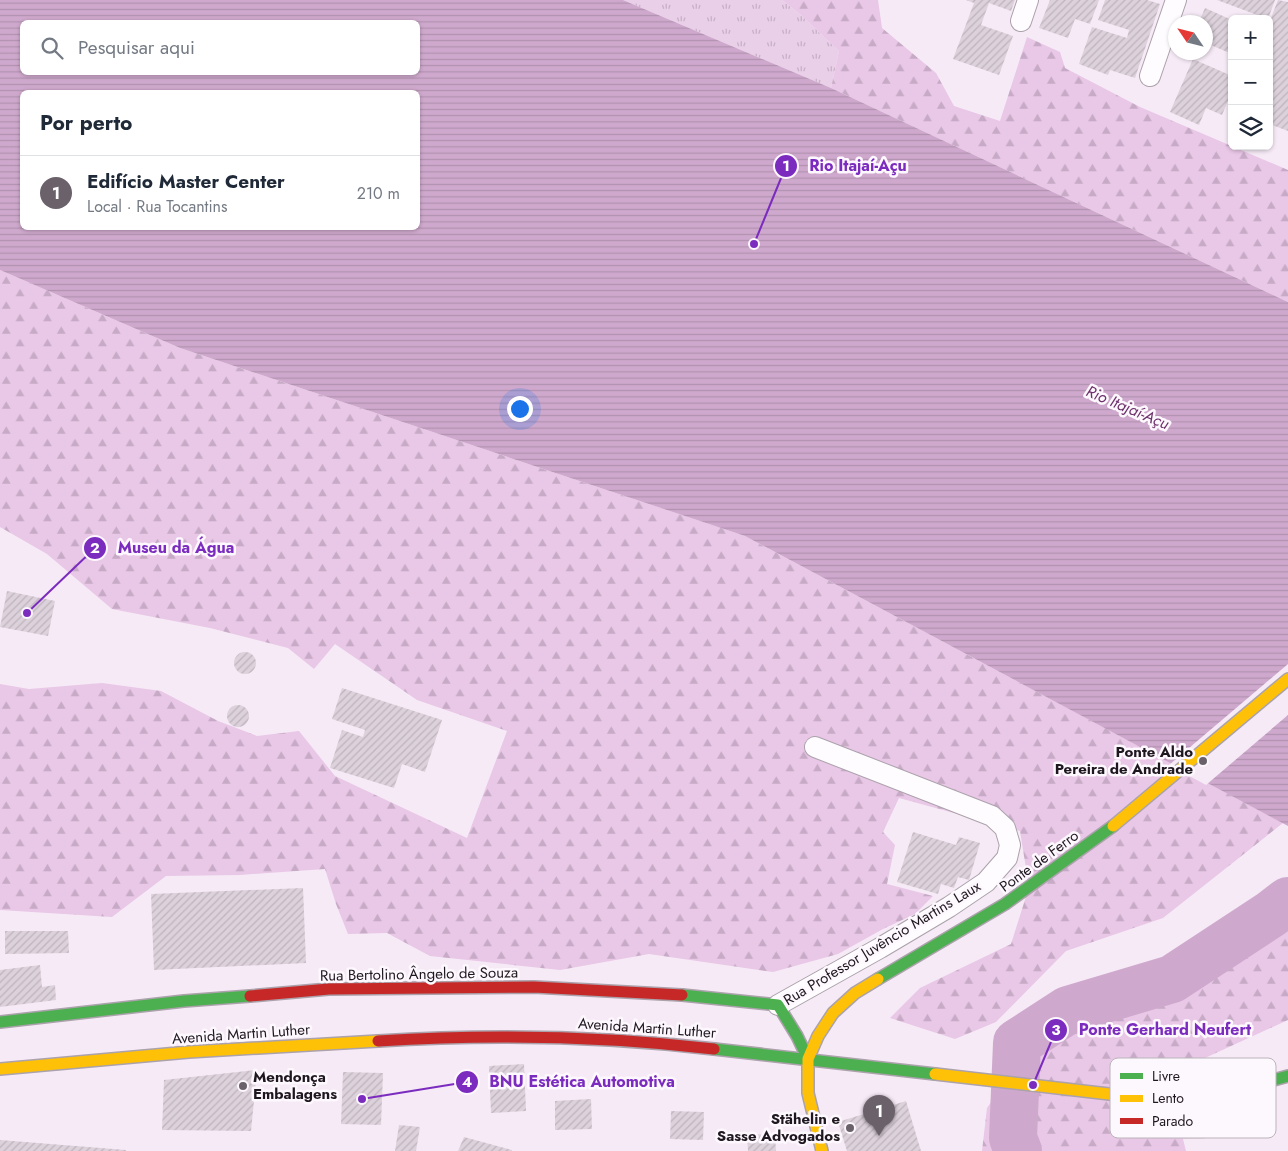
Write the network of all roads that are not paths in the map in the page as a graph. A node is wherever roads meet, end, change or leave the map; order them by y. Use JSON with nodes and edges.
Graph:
{"nodes":[{"id":1,"x":1028,"y":0,"type":"edge"},
{"id":2,"x":1176,"y":0,"type":"edge"},
{"id":3,"x":1021,"y":21,"type":"dead end"},
{"id":4,"x":1150,"y":76,"type":"dead end"},
{"id":5,"x":1288,"y":679,"type":"edge"},
{"id":6,"x":815,"y":747,"type":"dead end"},
{"id":7,"x":778,"y":1005,"type":"junction"},
{"id":8,"x":0,"y":1022,"type":"edge"},
{"id":9,"x":808,"y":1059,"type":"junction"},
{"id":10,"x":0,"y":1069,"type":"edge"},
{"id":11,"x":1110,"y":1094,"type":"edge"},
{"id":12,"x":822,"y":1151,"type":"edge"}],
"edges":[{"from":1,"to":3,"type":"street"},
{"from":2,"to":4,"type":"street"},
{"from":5,"to":9,"type":"street","name":"Ponte de Ferro"},
{"from":6,"to":7,"type":"street","name":"Rua Professor Juvêncio Martins Laux"},
{"from":7,"to":8,"type":"street","name":"Rua Bertolino Ângelo de Souza"},
{"from":7,"to":9,"type":"street"},
{"from":9,"to":10,"type":"street","name":"Avenida Martin Luther"},
{"from":9,"to":11,"type":"street","name":"Avenida Martin Luther"},
{"from":9,"to":12,"type":"street"}]}
